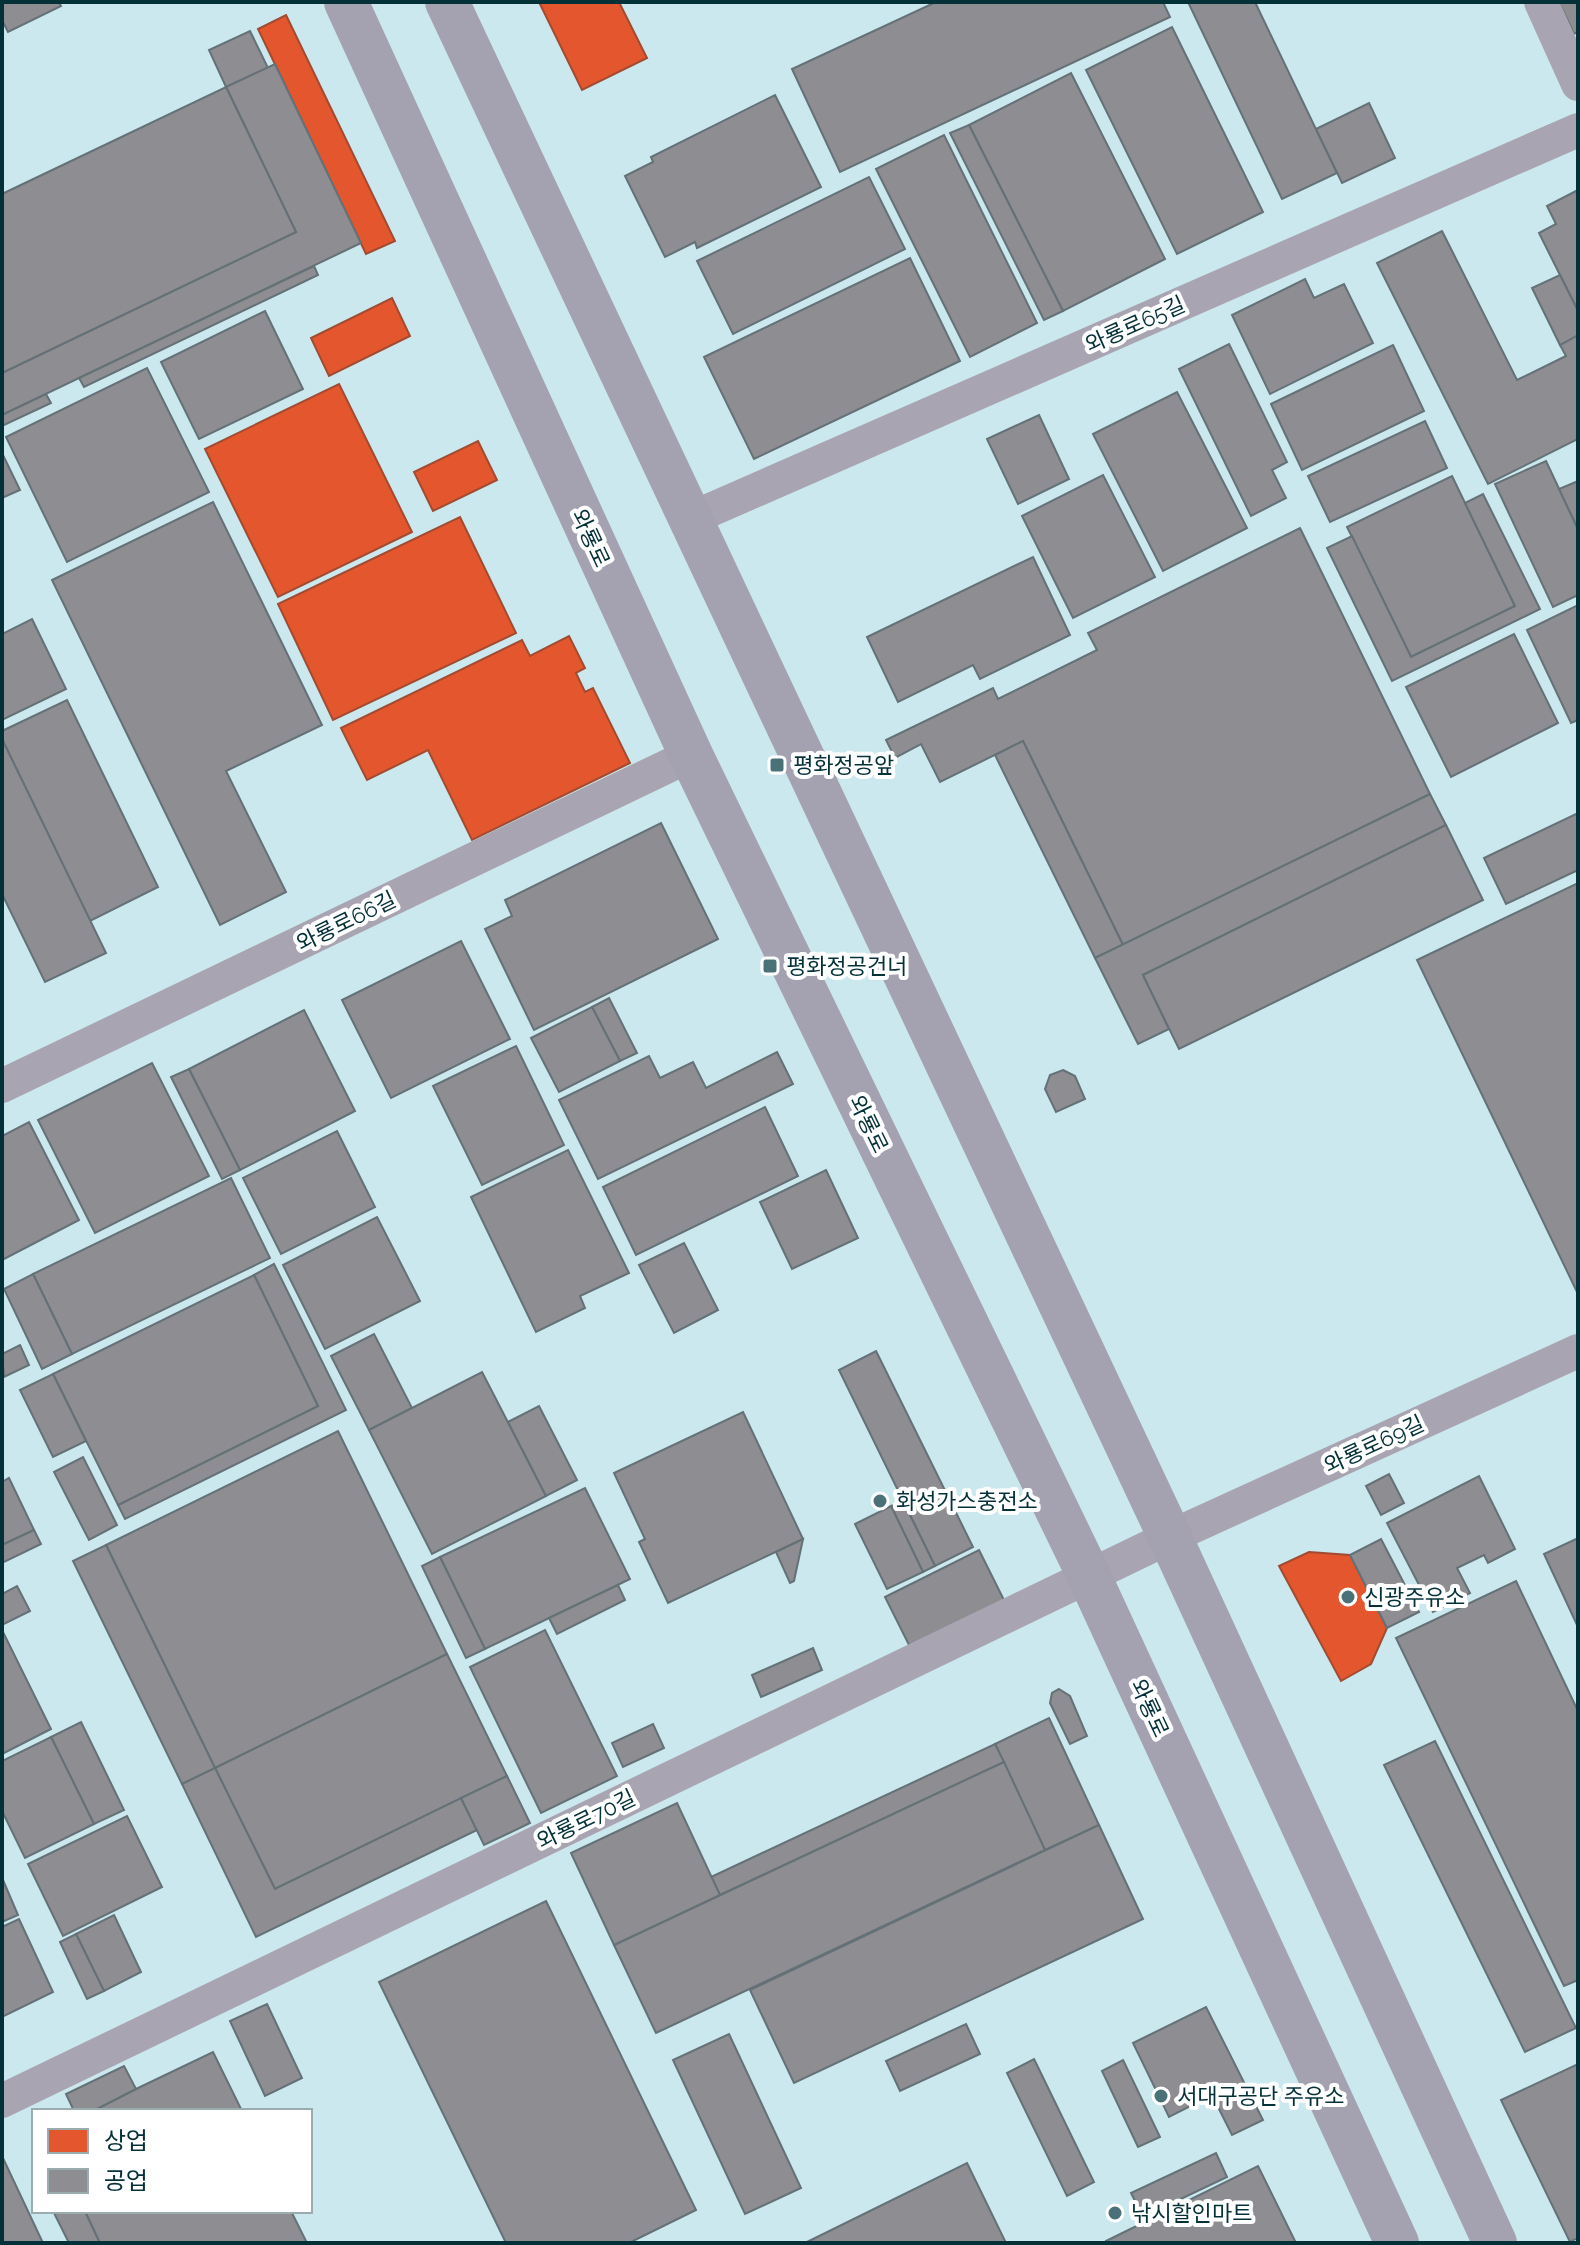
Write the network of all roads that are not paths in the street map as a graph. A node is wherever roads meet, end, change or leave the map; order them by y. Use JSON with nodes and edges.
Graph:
{"nodes":[{"id":1,"x":346,"y":2,"type":"edge"},
{"id":2,"x":447,"y":2,"type":"edge"},
{"id":3,"x":1541,"y":2,"type":"edge"},
{"id":4,"x":1578,"y":84,"type":"edge"},
{"id":5,"x":1578,"y":130,"type":"edge"},
{"id":6,"x":692,"y":518,"type":"junction"},
{"id":7,"x":691,"y":755,"type":"junction"},
{"id":8,"x":2,"y":1086,"type":"edge"},
{"id":9,"x":1578,"y":1351,"type":"edge"},
{"id":10,"x":1170,"y":1537,"type":"junction"},
{"id":11,"x":1089,"y":1576,"type":"junction"},
{"id":12,"x":2,"y":2101,"type":"edge"},
{"id":13,"x":1397,"y":2243,"type":"edge"},
{"id":14,"x":1495,"y":2243,"type":"edge"}],
"edges":[{"from":1,"to":7,"type":"main road","name":"와룡로"},
{"from":2,"to":6,"type":"main road"},
{"from":3,"to":4,"type":"street"},
{"from":5,"to":6,"type":"street","name":"와룡로65길"},
{"from":6,"to":10,"type":"main road"},
{"from":7,"to":8,"type":"street","name":"와룡로66길"},
{"from":7,"to":11,"type":"main road","name":"와룡로"},
{"from":9,"to":10,"type":"street","name":"와룡로69길"},
{"from":10,"to":11,"type":"street","name":"와룡로70길"},
{"from":10,"to":14,"type":"main road"},
{"from":11,"to":12,"type":"street","name":"와룡로70길"},
{"from":11,"to":13,"type":"main road","name":"와룡로"}]}
